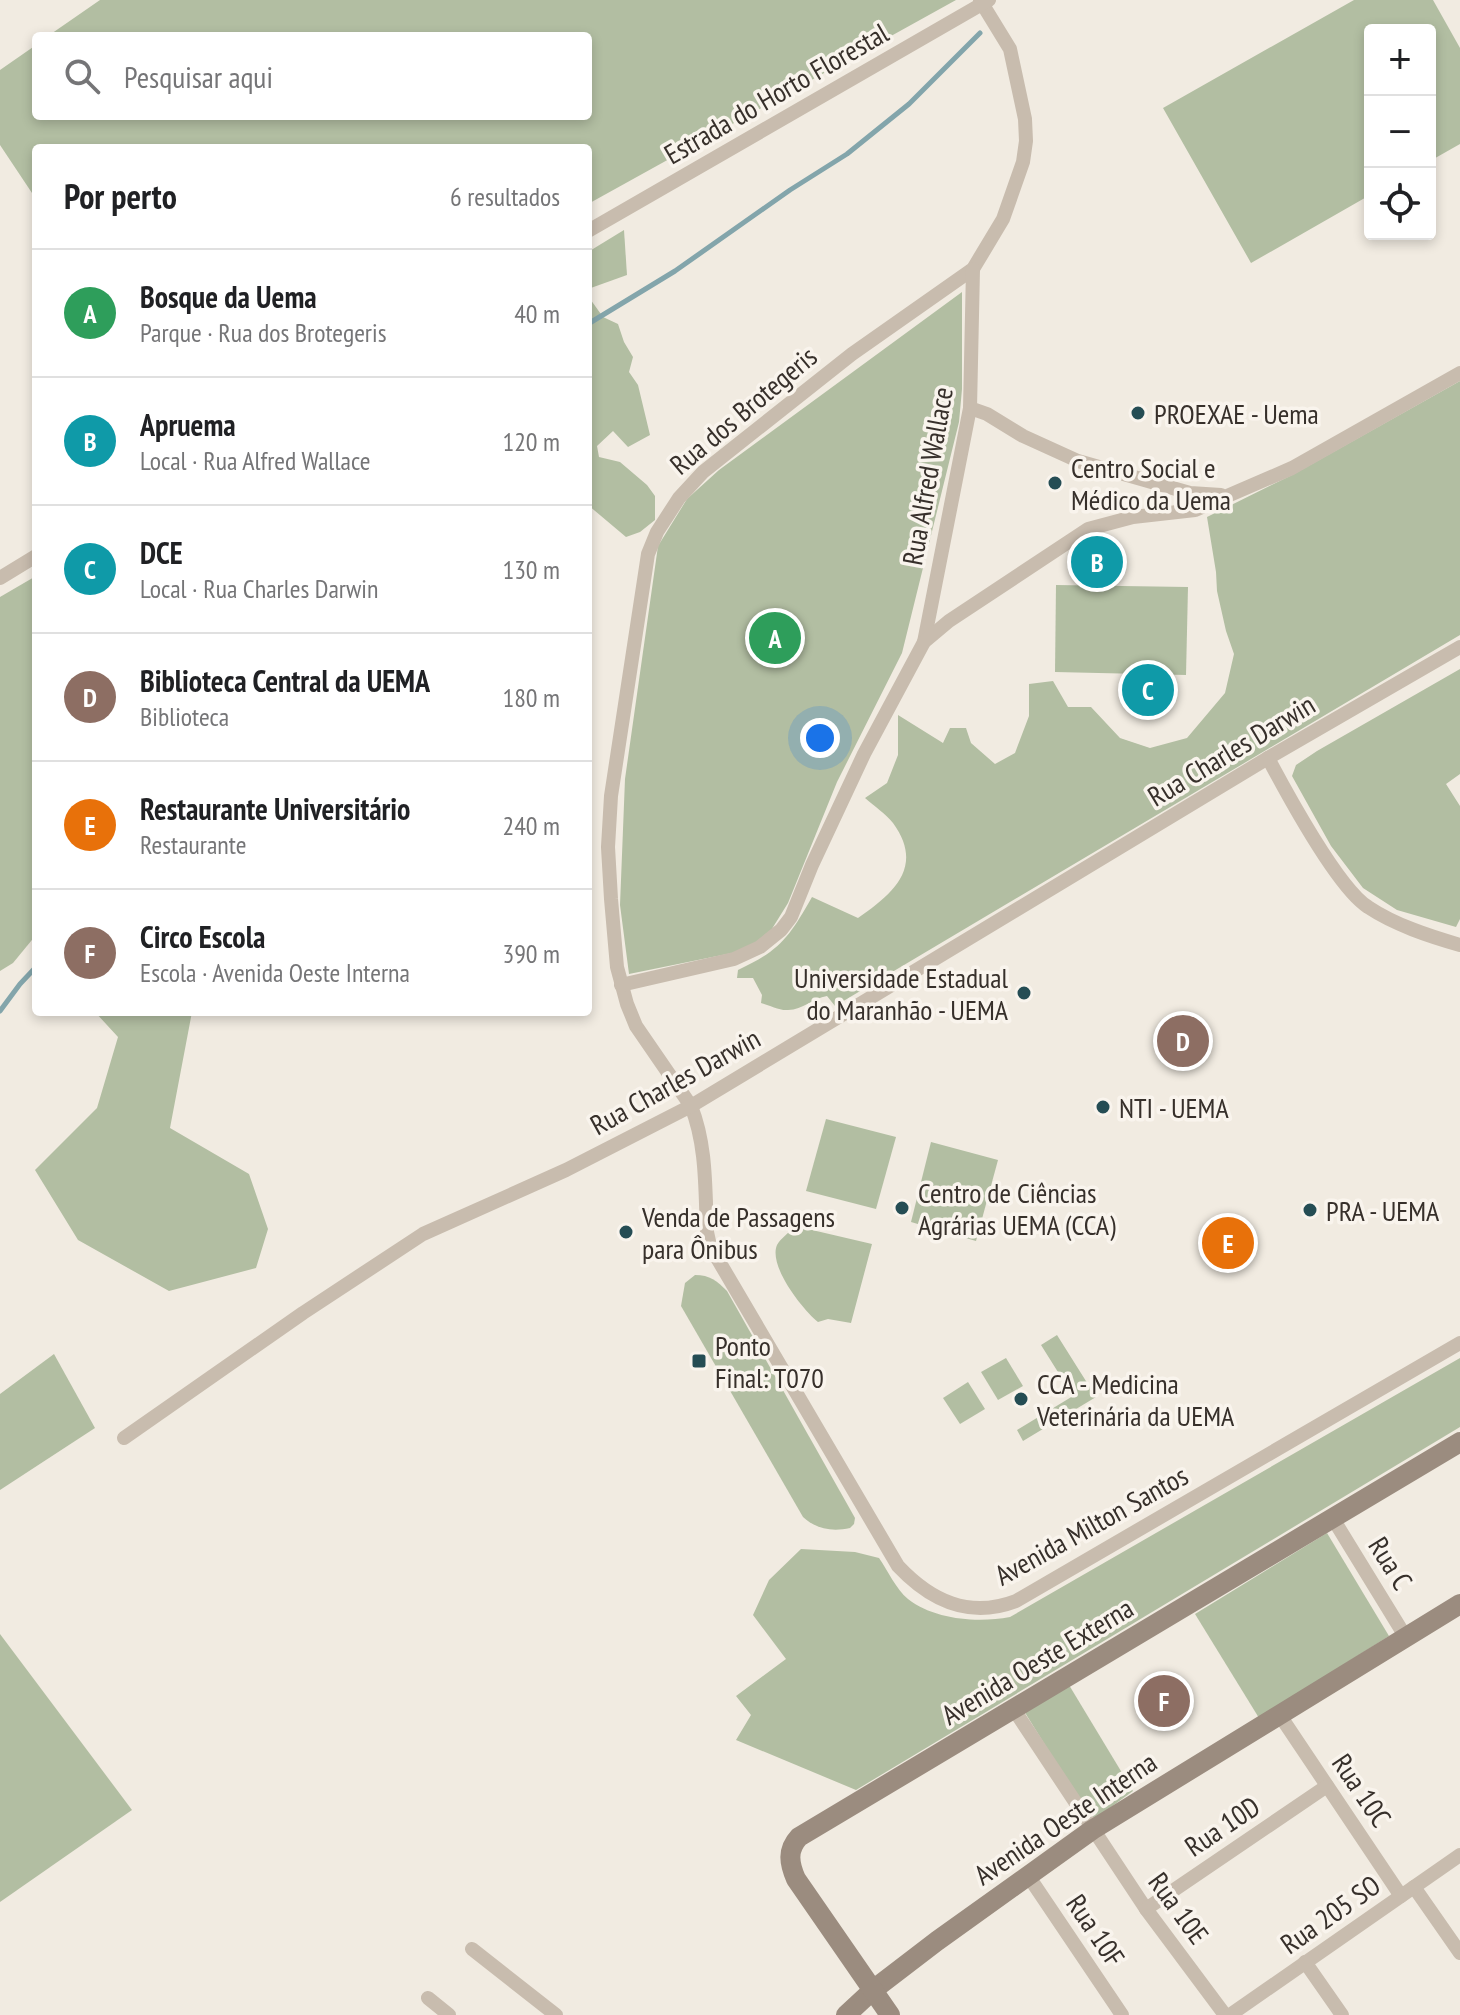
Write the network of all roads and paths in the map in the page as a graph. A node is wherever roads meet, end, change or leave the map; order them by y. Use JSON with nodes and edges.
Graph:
{"nodes":[{"id":1,"x":984,"y":1,"type":"edge"},
{"id":2,"x":592,"y":229,"type":"edge"},
{"id":3,"x":973,"y":269,"type":"junction"},
{"id":4,"x":1460,"y":373,"type":"edge"},
{"id":5,"x":970,"y":408,"type":"junction"},
{"id":6,"x":1230,"y":495,"type":"junction"},
{"id":7,"x":32,"y":558,"type":"edge"},
{"id":8,"x":0,"y":578,"type":"edge"},
{"id":9,"x":924,"y":642,"type":"junction"},
{"id":10,"x":1460,"y":647,"type":"edge"},
{"id":11,"x":1268,"y":758,"type":"junction"},
{"id":12,"x":1460,"y":945,"type":"edge"},
{"id":13,"x":621,"y":985,"type":"junction"},
{"id":14,"x":691,"y":1106,"type":"junction"},
{"id":15,"x":1460,"y":1343,"type":"edge"},
{"id":16,"x":124,"y":1438,"type":"dead end"},
{"id":17,"x":1460,"y":1442,"type":"edge"},
{"id":18,"x":1332,"y":1517,"type":"junction"},
{"id":19,"x":1460,"y":1604,"type":"edge"},
{"id":20,"x":1405,"y":1636,"type":"junction"},
{"id":21,"x":1013,"y":1708,"type":"junction"},
{"id":22,"x":1279,"y":1714,"type":"junction"},
{"id":23,"x":1327,"y":1786,"type":"junction"},
{"id":24,"x":1092,"y":1830,"type":"junction"},
{"id":25,"x":1460,"y":1855,"type":"edge"},
{"id":26,"x":1027,"y":1874,"type":"junction"},
{"id":27,"x":1408,"y":1891,"type":"junction"},
{"id":28,"x":1146,"y":1909,"type":"junction"},
{"id":29,"x":472,"y":1949,"type":"dead end"},
{"id":30,"x":1460,"y":1953,"type":"edge"},
{"id":31,"x":1305,"y":1962,"type":"junction"},
{"id":32,"x":873,"y":1990,"type":"junction"},
{"id":33,"x":428,"y":1998,"type":"dead end"},
{"id":34,"x":449,"y":2015,"type":"edge"},
{"id":35,"x":556,"y":2015,"type":"edge"},
{"id":36,"x":846,"y":2015,"type":"edge"},
{"id":37,"x":890,"y":2015,"type":"edge"},
{"id":38,"x":1122,"y":2015,"type":"edge"},
{"id":39,"x":1227,"y":2015,"type":"edge"},
{"id":40,"x":1342,"y":2015,"type":"edge"}],
"edges":[{"from":1,"to":2,"type":"street","name":"Estrada do Horto Florestal"},
{"from":1,"to":3,"type":"street","name":"Rua dos Brotegeris"},
{"from":3,"to":5,"type":"street","name":"Rua Alfred Wallace"},
{"from":3,"to":13,"type":"street","name":"Rua dos Brotegeris"},
{"from":4,"to":6,"type":"street"},
{"from":5,"to":6,"type":"street"},
{"from":5,"to":9,"type":"street","name":"Rua Alfred Wallace"},
{"from":6,"to":9,"type":"street"},
{"from":7,"to":8,"type":"street"},
{"from":9,"to":13,"type":"street"},
{"from":10,"to":11,"type":"street","name":"Rua Charles Darwin"},
{"from":11,"to":12,"type":"street"},
{"from":11,"to":14,"type":"street","name":"Rua Charles Darwin"},
{"from":13,"to":14,"type":"street","name":"Rua dos Brotegeris"},
{"from":14,"to":15,"type":"street","name":"Avenida Milton Santos"},
{"from":14,"to":16,"type":"street","name":"Rua Charles Darwin"},
{"from":17,"to":18,"type":"street","name":"Avenida Oeste Externa"},
{"from":18,"to":20,"type":"street","name":"Rua C"},
{"from":18,"to":21,"type":"street","name":"Avenida Oeste Externa"},
{"from":19,"to":20,"type":"street","name":"Avenida Oeste Interna"},
{"from":20,"to":22,"type":"street","name":"Avenida Oeste Interna"},
{"from":21,"to":24,"type":"street","name":"Rua 10E"},
{"from":21,"to":32,"type":"street","name":"Avenida Oeste Externa"},
{"from":22,"to":23,"type":"street","name":"Rua 10C"},
{"from":22,"to":24,"type":"street","name":"Avenida Oeste Interna"},
{"from":23,"to":27,"type":"street","name":"Rua 10C"},
{"from":23,"to":28,"type":"street","name":"Rua 10D"},
{"from":24,"to":26,"type":"street","name":"Avenida Oeste Interna"},
{"from":24,"to":28,"type":"street","name":"Rua 10E"},
{"from":25,"to":27,"type":"street","name":"Rua 205 SO"},
{"from":26,"to":32,"type":"street","name":"Avenida Oeste Interna"},
{"from":26,"to":38,"type":"street","name":"Rua 10F"},
{"from":27,"to":30,"type":"street","name":"Rua 10C"},
{"from":27,"to":31,"type":"street","name":"Rua 205 SO"},
{"from":28,"to":39,"type":"street","name":"Rua 10E"},
{"from":29,"to":35,"type":"street"},
{"from":31,"to":39,"type":"street","name":"Rua 205 SO"},
{"from":31,"to":40,"type":"street"},
{"from":32,"to":36,"type":"street","name":"Avenida Oeste Interna"},
{"from":32,"to":37,"type":"street"},
{"from":33,"to":34,"type":"street"}]}
